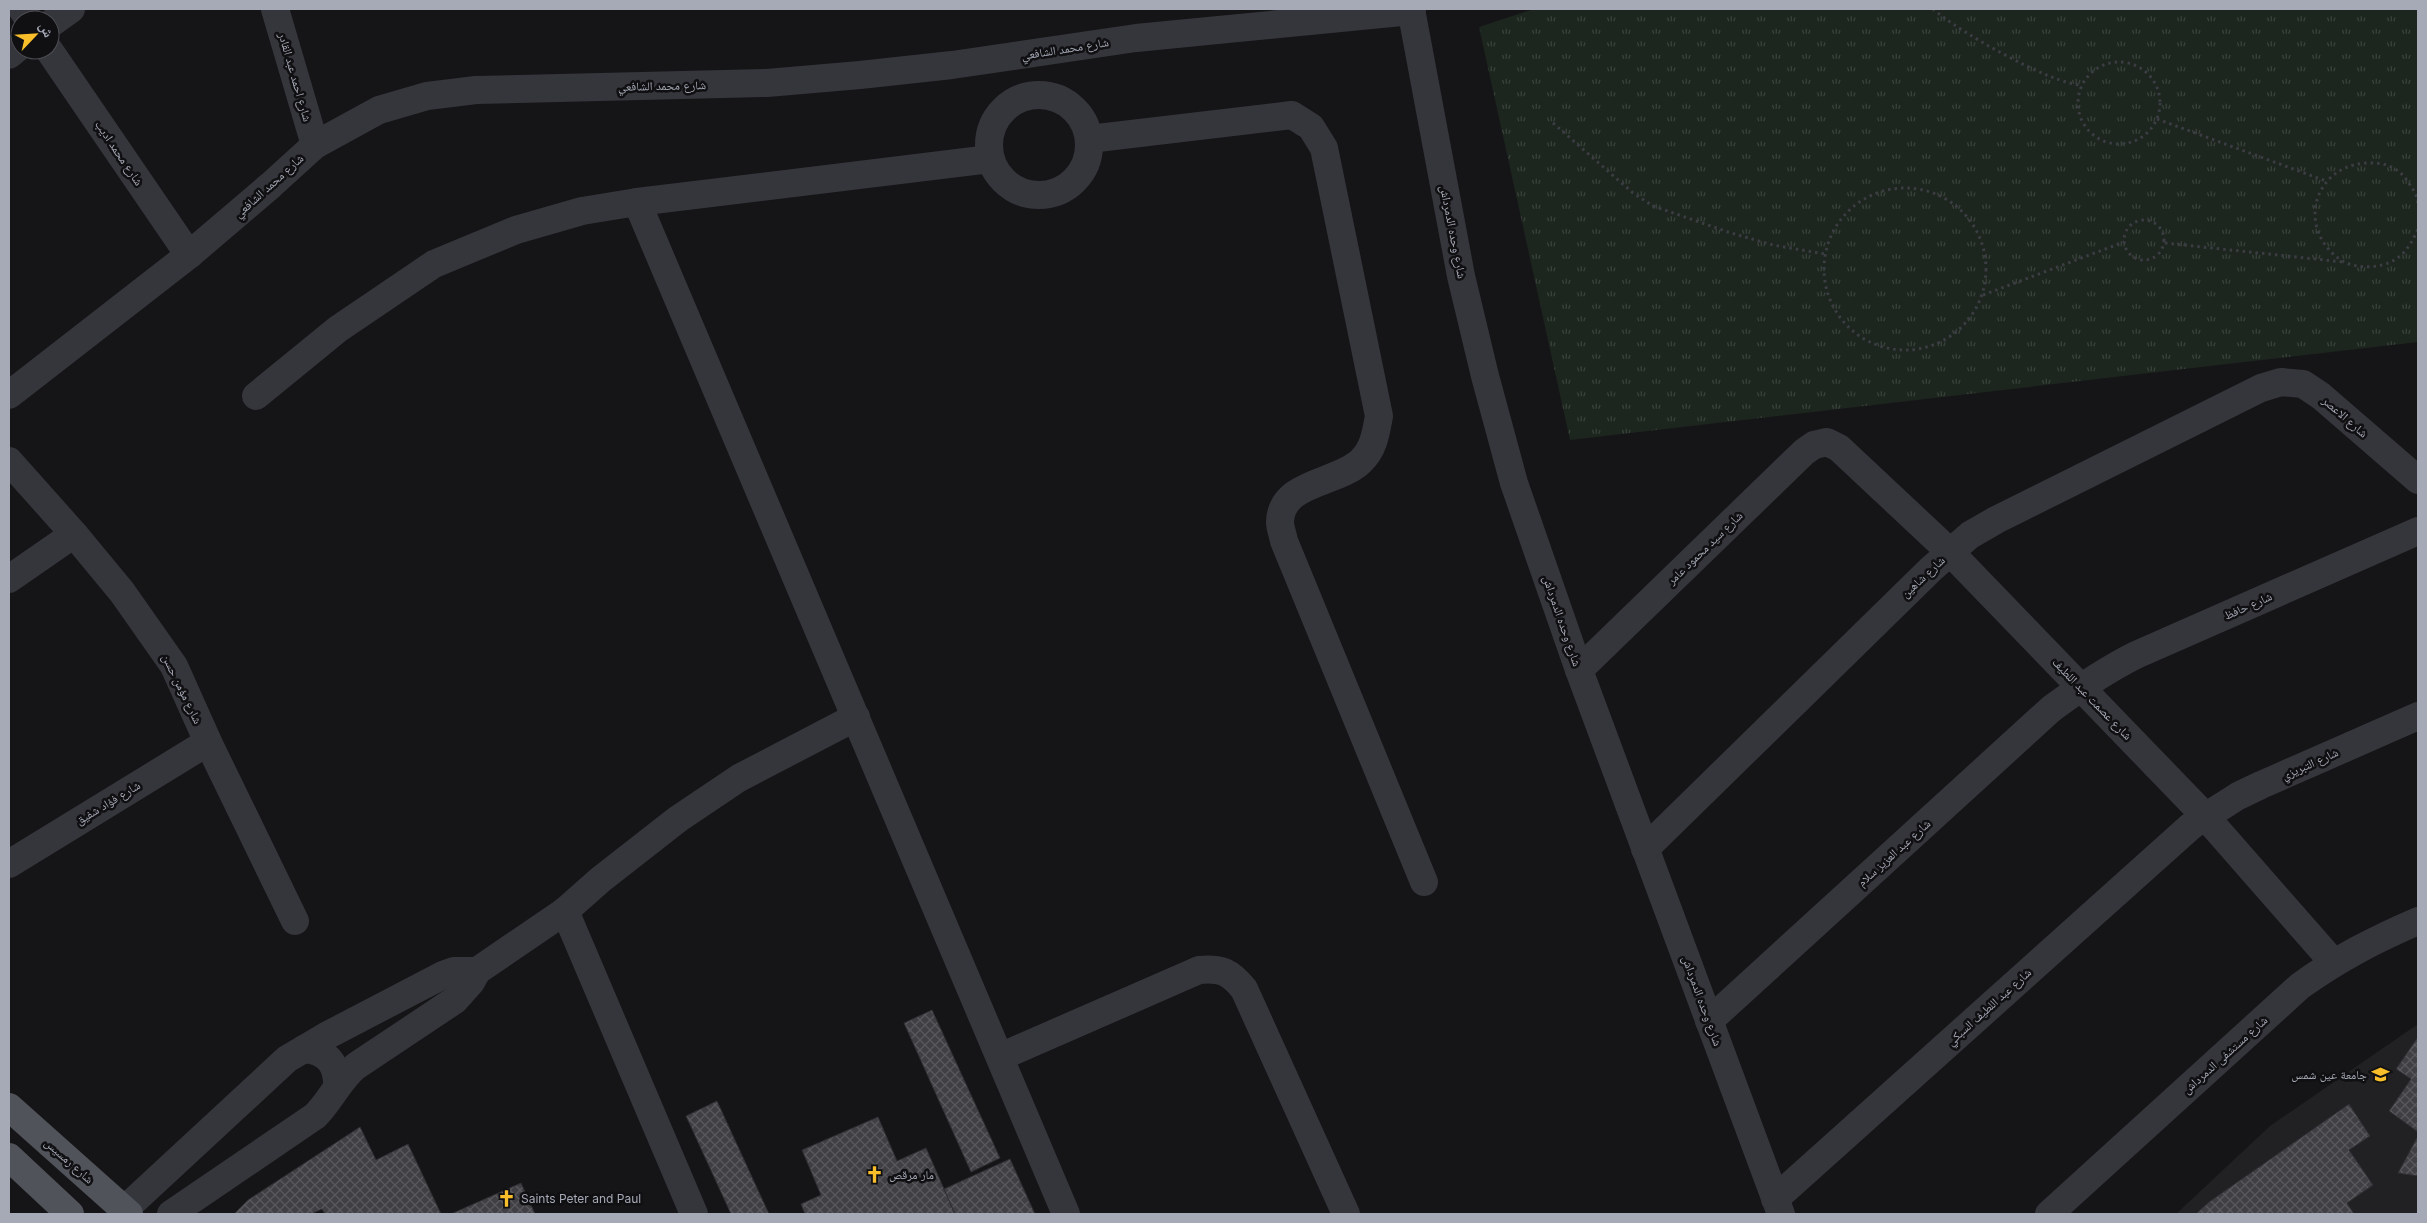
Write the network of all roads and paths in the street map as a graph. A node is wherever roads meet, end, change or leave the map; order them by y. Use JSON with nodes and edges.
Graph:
{"nodes":[{"id":1,"x":71,"y":9,"type":"edge"},
{"id":2,"x":275,"y":9,"type":"edge"},
{"id":3,"x":1933,"y":9,"type":"edge"},
{"id":4,"x":1411,"y":10,"type":"edge"},
{"id":5,"x":60,"y":17,"type":"edge"},
{"id":6,"x":56,"y":60,"type":"edge"},
{"id":7,"x":2082,"y":85,"type":"junction"},
{"id":8,"x":2157,"y":118,"type":"junction"},
{"id":9,"x":1553,"y":123,"type":"dead end"},
{"id":10,"x":1089,"y":139,"type":"junction"},
{"id":11,"x":315,"y":145,"type":"junction"},
{"id":12,"x":990,"y":159,"type":"junction"},
{"id":13,"x":2326,"y":181,"type":"junction"},
{"id":14,"x":637,"y":202,"type":"junction"},
{"id":15,"x":2418,"y":202,"type":"edge"},
{"id":16,"x":2418,"y":229,"type":"edge"},
{"id":17,"x":2124,"y":242,"type":"junction"},
{"id":18,"x":2164,"y":243,"type":"junction"},
{"id":19,"x":1824,"y":254,"type":"junction"},
{"id":20,"x":189,"y":255,"type":"junction"},
{"id":21,"x":2343,"y":262,"type":"junction"},
{"id":22,"x":1982,"y":295,"type":"junction"},
{"id":23,"x":2261,"y":388,"type":"joint"},
{"id":24,"x":9,"y":395,"type":"edge"},
{"id":25,"x":256,"y":396,"type":"dead end"},
{"id":26,"x":1839,"y":448,"type":"joint"},
{"id":27,"x":9,"y":461,"type":"edge"},
{"id":28,"x":2418,"y":480,"type":"edge"},
{"id":29,"x":2418,"y":530,"type":"edge"},
{"id":30,"x":74,"y":534,"type":"junction"},
{"id":31,"x":1950,"y":552,"type":"junction"},
{"id":32,"x":9,"y":579,"type":"edge"},
{"id":33,"x":1579,"y":670,"type":"junction"},
{"id":34,"x":2081,"y":688,"type":"junction"},
{"id":35,"x":2418,"y":716,"type":"edge"},
{"id":36,"x":856,"y":717,"type":"junction"},
{"id":37,"x":208,"y":742,"type":"junction"},
{"id":38,"x":2205,"y":816,"type":"junction"},
{"id":39,"x":1645,"y":849,"type":"junction"},
{"id":40,"x":9,"y":864,"type":"edge"},
{"id":41,"x":1424,"y":882,"type":"dead end"},
{"id":42,"x":565,"y":911,"type":"junction"},
{"id":43,"x":295,"y":921,"type":"dead end"},
{"id":44,"x":2418,"y":921,"type":"edge"},
{"id":45,"x":2333,"y":962,"type":"junction"},
{"id":46,"x":477,"y":971,"type":"junction"},
{"id":47,"x":1709,"y":1021,"type":"junction"},
{"id":48,"x":304,"y":1049,"type":"junction"},
{"id":49,"x":1000,"y":1057,"type":"junction"},
{"id":50,"x":337,"y":1087,"type":"junction"},
{"id":51,"x":9,"y":1107,"type":"edge"},
{"id":52,"x":9,"y":1157,"type":"edge"},
{"id":53,"x":1778,"y":1207,"type":"edge"},
{"id":54,"x":126,"y":1212,"type":"edge"},
{"id":55,"x":70,"y":1214,"type":"edge"},
{"id":56,"x":171,"y":1214,"type":"edge"},
{"id":57,"x":694,"y":1214,"type":"edge"},
{"id":58,"x":1066,"y":1214,"type":"edge"},
{"id":59,"x":1346,"y":1214,"type":"edge"},
{"id":60,"x":2049,"y":1214,"type":"edge"}],
"edges":[{"from":1,"to":5,"type":"street"},
{"from":2,"to":11,"type":"street","name":"شارع احمد عبد القادر"},
{"from":3,"to":7,"type":"path"},
{"from":4,"to":11,"type":"street","name":"شارع محمد الشافعي"},
{"from":4,"to":33,"type":"street","name":"شارع وحده الدمرداش"},
{"from":6,"to":20,"type":"street","name":"شارع محمد اديب"},
{"from":7,"to":8,"type":"path"},
{"from":7,"to":8,"type":"path"},
{"from":8,"to":13,"type":"path"},
{"from":9,"to":19,"type":"path"},
{"from":10,"to":12,"type":"street"},
{"from":10,"to":12,"type":"street"},
{"from":10,"to":41,"type":"street"},
{"from":11,"to":20,"type":"street","name":"شارع محمد الشافعي"},
{"from":12,"to":14,"type":"street"},
{"from":13,"to":15,"type":"path"},
{"from":13,"to":21,"type":"path"},
{"from":14,"to":25,"type":"street"},
{"from":14,"to":36,"type":"street"},
{"from":16,"to":21,"type":"path"},
{"from":17,"to":18,"type":"path"},
{"from":17,"to":18,"type":"path"},
{"from":17,"to":22,"type":"path"},
{"from":18,"to":21,"type":"path"},
{"from":19,"to":22,"type":"path"},
{"from":19,"to":22,"type":"path"},
{"from":20,"to":24,"type":"street","name":"شارع محمد الشافعي"},
{"from":23,"to":28,"type":"street","name":"شارع الاعصر"},
{"from":23,"to":31,"type":"street","name":"شارع شاهين"},
{"from":26,"to":31,"type":"street","name":"شارع عصمت عبد اللطيف"},
{"from":26,"to":33,"type":"street","name":"شارع سيد محمود عامر"},
{"from":27,"to":30,"type":"street","name":"شارع مؤمن حسن"},
{"from":29,"to":34,"type":"street","name":"شارع حافظ"},
{"from":30,"to":32,"type":"street"},
{"from":30,"to":37,"type":"street","name":"شارع مؤمن حسن"},
{"from":31,"to":34,"type":"street","name":"شارع عصمت عبد اللطيف"},
{"from":31,"to":39,"type":"street","name":"شارع شاهين"},
{"from":33,"to":39,"type":"street","name":"شارع وحده الدمرداش"},
{"from":34,"to":38,"type":"street","name":"شارع عصمت عبد اللطيف"},
{"from":34,"to":47,"type":"street","name":"شارع عبد العزيز سلام"},
{"from":35,"to":38,"type":"street","name":"شارع التبريزي"},
{"from":36,"to":42,"type":"street"},
{"from":36,"to":49,"type":"street"},
{"from":37,"to":40,"type":"street","name":"شارع فؤاد شفيق"},
{"from":37,"to":43,"type":"street","name":"شارع مؤمن حسن"},
{"from":38,"to":45,"type":"street","name":"شارع عصمت عبد اللطيف"},
{"from":38,"to":53,"type":"street","name":"شارع عبد اللطيف السبكي"},
{"from":39,"to":47,"type":"street","name":"شارع وحده الدمرداش"},
{"from":42,"to":46,"type":"street"},
{"from":42,"to":57,"type":"street"},
{"from":44,"to":45,"type":"street","name":"شارع مستشفى الدمرداش"},
{"from":45,"to":60,"type":"street","name":"شارع مستشفى الدمرداش"},
{"from":46,"to":48,"type":"street"},
{"from":46,"to":50,"type":"street"},
{"from":47,"to":53,"type":"street","name":"شارع وحده الدمرداش"},
{"from":48,"to":50,"type":"street"},
{"from":48,"to":54,"type":"street"},
{"from":49,"to":58,"type":"street"},
{"from":49,"to":59,"type":"street"},
{"from":50,"to":56,"type":"street"},
{"from":51,"to":54,"type":"main road","name":"شارع رمسيس"},
{"from":52,"to":55,"type":"main road"}]}
